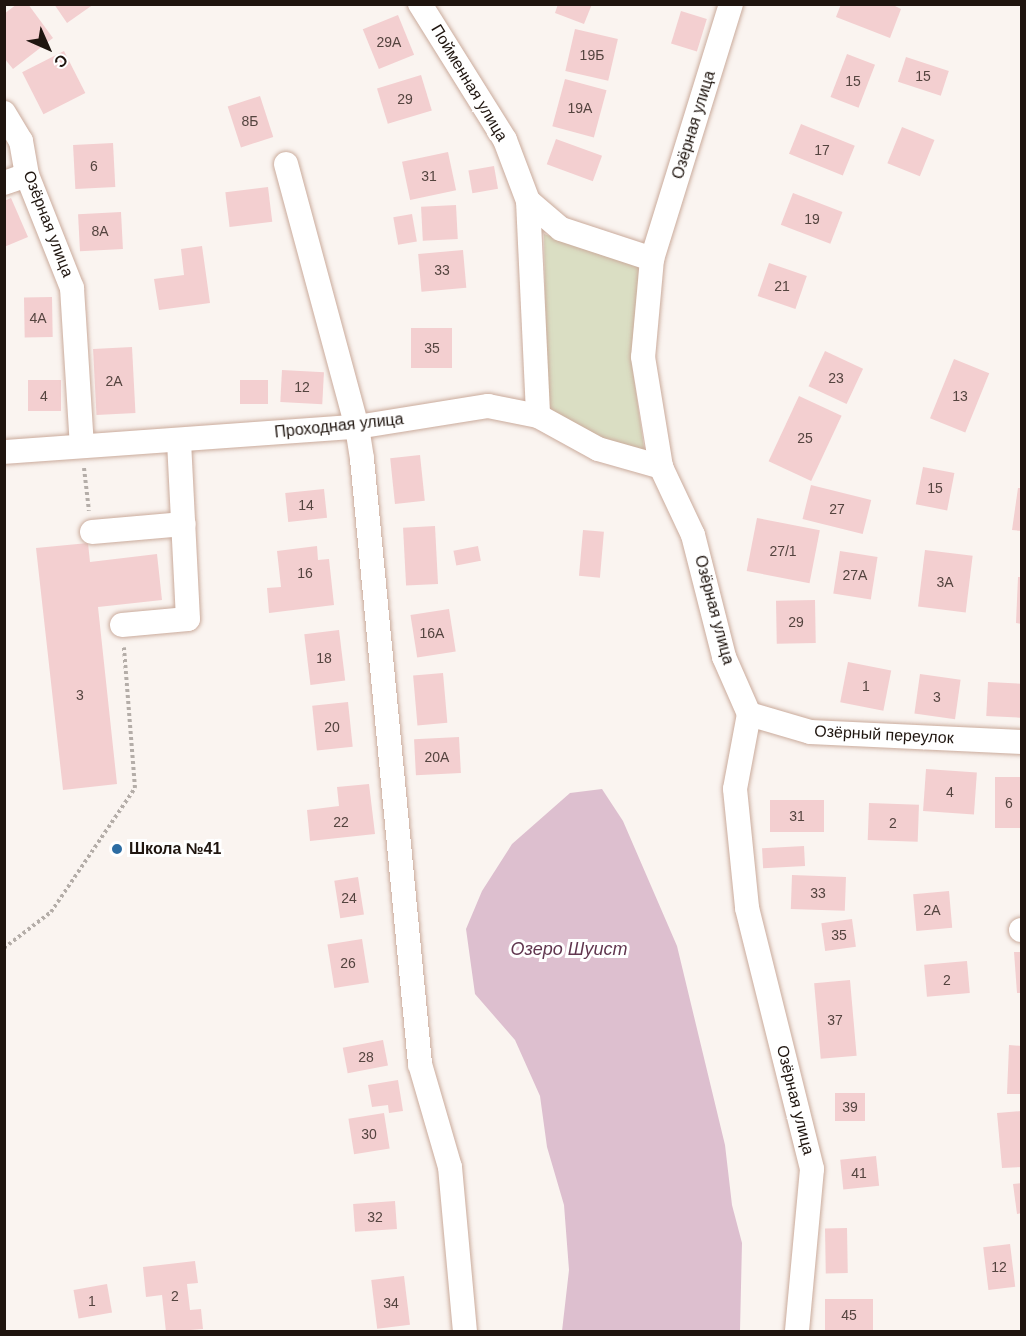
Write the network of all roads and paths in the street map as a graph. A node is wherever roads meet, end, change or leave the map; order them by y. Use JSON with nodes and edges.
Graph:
{"nodes":[{"id":1,"x":420,"y":4,"type":"edge"},
{"id":2,"x":731,"y":4,"type":"edge"},
{"id":3,"x":4,"y":113,"type":"edge"},
{"id":4,"x":286,"y":164,"type":"dead end"},
{"id":5,"x":27,"y":175,"type":"junction"},
{"id":6,"x":4,"y":183,"type":"edge"},
{"id":7,"x":528,"y":201,"type":"junction"},
{"id":8,"x":652,"y":259,"type":"junction"},
{"id":9,"x":538,"y":416,"type":"junction"},
{"id":10,"x":357,"y":427,"type":"junction"},
{"id":11,"x":179,"y":440,"type":"junction"},
{"id":12,"x":82,"y":447,"type":"junction"},
{"id":13,"x":4,"y":452,"type":"edge"},
{"id":14,"x":661,"y":468,"type":"junction"},
{"id":15,"x":184,"y":524,"type":"junction"},
{"id":16,"x":92,"y":532,"type":"joint"},
{"id":17,"x":122,"y":625,"type":"joint"},
{"id":18,"x":749,"y":714,"type":"junction"},
{"id":19,"x":1022,"y":742,"type":"edge"},
{"id":20,"x":4,"y":948,"type":"edge"},
{"id":21,"x":465,"y":1332,"type":"edge"},
{"id":22,"x":797,"y":1332,"type":"edge"}],
"edges":[{"from":1,"to":7,"type":"street","name":"Пойменная улица"},
{"from":2,"to":8,"type":"street","name":"Озёрная улица"},
{"from":3,"to":5,"type":"street","name":"Озёрная улица"},
{"from":4,"to":10,"type":"street"},
{"from":5,"to":6,"type":"street"},
{"from":5,"to":12,"type":"street","name":"Озёрная улица"},
{"from":7,"to":8,"type":"street","name":"Пойменная улица"},
{"from":7,"to":9,"type":"street"},
{"from":8,"to":14,"type":"street","name":"Озёрная улица"},
{"from":9,"to":10,"type":"street","name":"Проходная улица"},
{"from":9,"to":14,"type":"street","name":"Проходная улица"},
{"from":10,"to":11,"type":"street","name":"Проходная улица"},
{"from":10,"to":21,"type":"street"},
{"from":11,"to":12,"type":"street","name":"Проходная улица"},
{"from":11,"to":15,"type":"street"},
{"from":12,"to":13,"type":"street","name":"Проходная улица"},
{"from":12,"to":16,"type":"path"},
{"from":14,"to":18,"type":"street","name":"Озёрная улица"},
{"from":15,"to":16,"type":"street"},
{"from":15,"to":17,"type":"street"},
{"from":17,"to":20,"type":"path"},
{"from":18,"to":19,"type":"street","name":"Озёрный переулок"},
{"from":18,"to":22,"type":"street","name":"Озёрная улица"}]}
